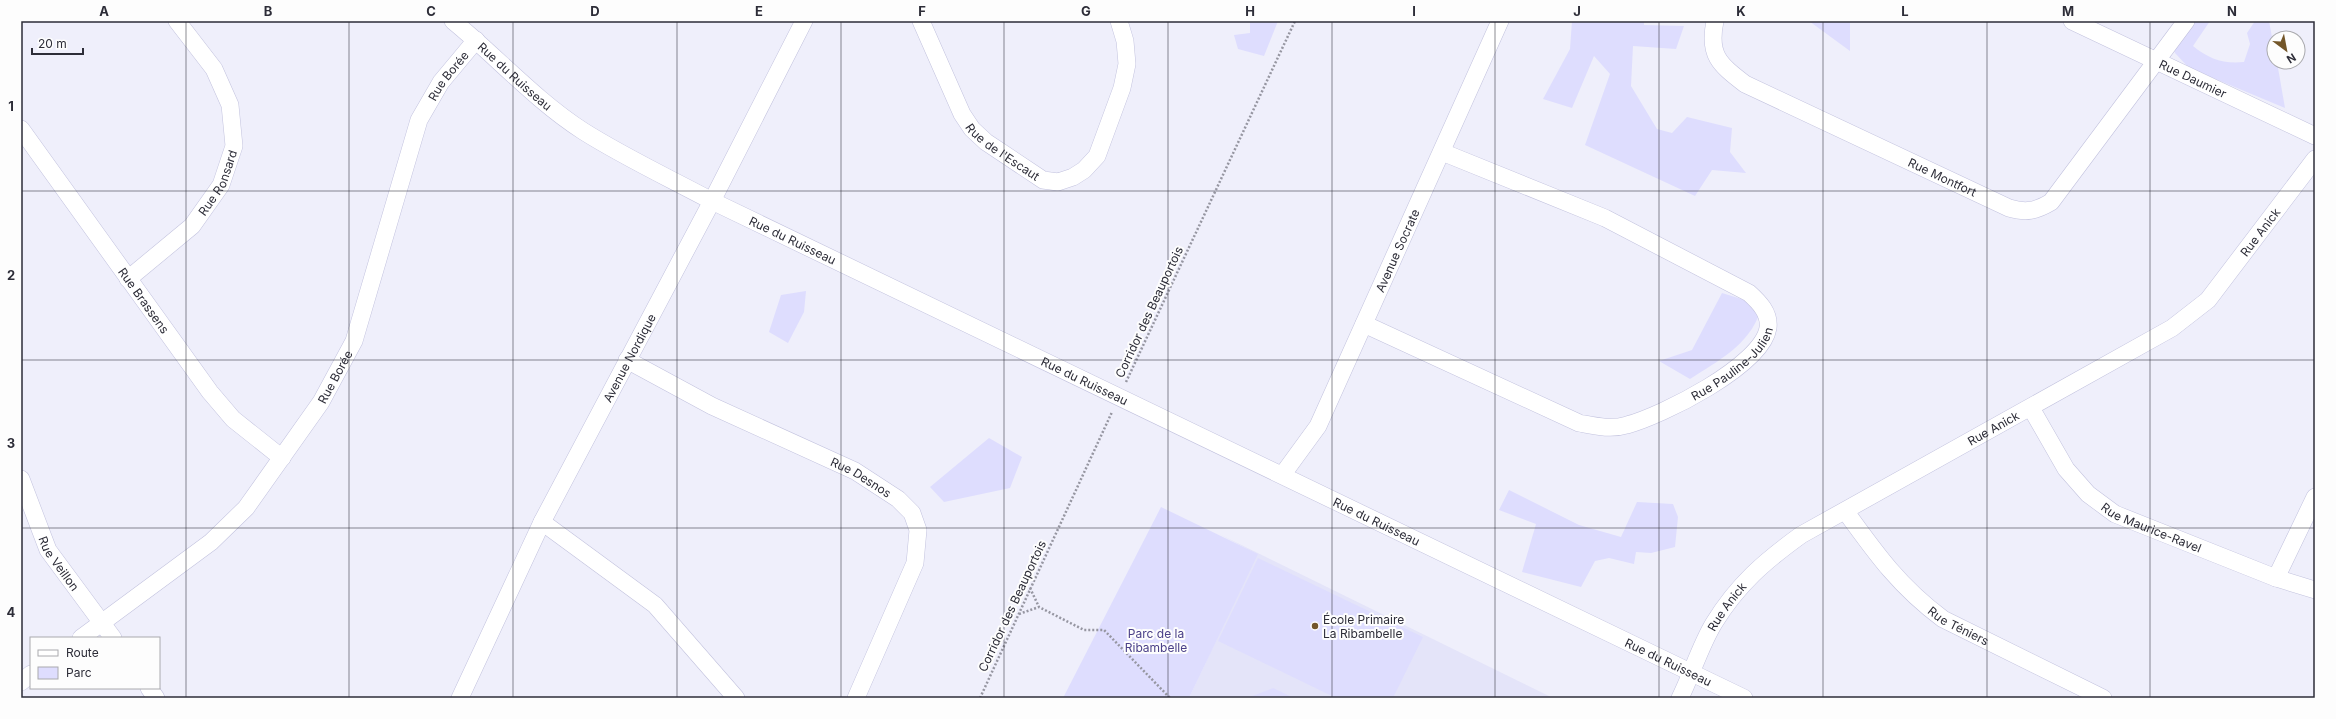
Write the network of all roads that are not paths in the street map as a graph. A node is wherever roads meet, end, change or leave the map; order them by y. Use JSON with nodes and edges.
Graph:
{"nodes":[{"id":1,"x":176,"y":21,"type":"edge"},
{"id":2,"x":453,"y":21,"type":"edge"},
{"id":3,"x":804,"y":21,"type":"edge"},
{"id":4,"x":921,"y":21,"type":"edge"},
{"id":5,"x":1118,"y":21,"type":"edge"},
{"id":6,"x":1500,"y":21,"type":"edge"},
{"id":7,"x":1715,"y":21,"type":"edge"},
{"id":8,"x":2072,"y":21,"type":"edge"},
{"id":9,"x":2186,"y":21,"type":"edge"},
{"id":10,"x":476,"y":40,"type":"junction"},
{"id":11,"x":2156,"y":61,"type":"junction"},
{"id":12,"x":21,"y":129,"type":"edge"},
{"id":13,"x":2315,"y":136,"type":"edge"},
{"id":14,"x":1442,"y":152,"type":"junction"},
{"id":15,"x":2315,"y":159,"type":"edge"},
{"id":16,"x":712,"y":200,"type":"junction"},
{"id":17,"x":128,"y":280,"type":"junction"},
{"id":18,"x":1364,"y":324,"type":"junction"},
{"id":19,"x":627,"y":360,"type":"junction"},
{"id":20,"x":2031,"y":408,"type":"junction"},
{"id":21,"x":282,"y":458,"type":"junction"},
{"id":22,"x":1283,"y":474,"type":"junction"},
{"id":23,"x":21,"y":479,"type":"edge"},
{"id":24,"x":2315,"y":497,"type":"edge"},
{"id":25,"x":1846,"y":512,"type":"junction"},
{"id":26,"x":542,"y":522,"type":"junction"},
{"id":27,"x":2276,"y":578,"type":"junction"},
{"id":28,"x":2315,"y":590,"type":"edge"},
{"id":29,"x":102,"y":623,"type":"junction"},
{"id":30,"x":82,"y":637,"type":"edge"},
{"id":31,"x":112,"y":637,"type":"edge"},
{"id":32,"x":1692,"y":673,"type":"junction"},
{"id":33,"x":30,"y":675,"type":"edge"},
{"id":34,"x":21,"y":682,"type":"edge"},
{"id":35,"x":150,"y":689,"type":"edge"},
{"id":36,"x":156,"y":698,"type":"edge"},
{"id":37,"x":460,"y":698,"type":"edge"},
{"id":38,"x":736,"y":698,"type":"edge"},
{"id":39,"x":856,"y":698,"type":"edge"},
{"id":40,"x":1680,"y":698,"type":"edge"},
{"id":41,"x":1744,"y":698,"type":"edge"},
{"id":42,"x":2103,"y":698,"type":"edge"}],
"edges":[{"from":1,"to":17,"type":"street","name":"Rue Ronsard"},
{"from":2,"to":10,"type":"street","name":"Rue du Ruisseau"},
{"from":3,"to":16,"type":"street","name":"Avenue Nordique"},
{"from":4,"to":5,"type":"street","name":"Rue de l'Escaut"},
{"from":6,"to":14,"type":"street","name":"Avenue Socrate"},
{"from":7,"to":11,"type":"street","name":"Rue Montfort"},
{"from":8,"to":11,"type":"street","name":"Rue Daumier"},
{"from":9,"to":11,"type":"street","name":"Rue Montfort"},
{"from":10,"to":16,"type":"street","name":"Rue du Ruisseau"},
{"from":10,"to":21,"type":"street","name":"Rue Borée"},
{"from":11,"to":13,"type":"street","name":"Rue Daumier"},
{"from":12,"to":17,"type":"street","name":"Rue Brassens"},
{"from":14,"to":18,"type":"street","name":"Avenue Socrate"},
{"from":14,"to":18,"type":"street","name":"Rue Pauline-Julien"},
{"from":15,"to":20,"type":"street","name":"Rue Anick"},
{"from":16,"to":19,"type":"street","name":"Avenue Nordique"},
{"from":16,"to":22,"type":"street","name":"Rue du Ruisseau"},
{"from":17,"to":21,"type":"street","name":"Rue Brassens"},
{"from":18,"to":22,"type":"street","name":"Avenue Socrate"},
{"from":19,"to":26,"type":"street","name":"Avenue Nordique"},
{"from":19,"to":39,"type":"street","name":"Rue Desnos"},
{"from":20,"to":25,"type":"street","name":"Rue Anick"},
{"from":20,"to":27,"type":"street","name":"Rue Maurice-Ravel"},
{"from":21,"to":29,"type":"street","name":"Rue Borée"},
{"from":22,"to":32,"type":"street","name":"Rue du Ruisseau"},
{"from":23,"to":29,"type":"street","name":"Rue Veillon"},
{"from":24,"to":27,"type":"street"},
{"from":25,"to":32,"type":"street","name":"Rue Anick"},
{"from":25,"to":42,"type":"street","name":"Rue Téniers"},
{"from":26,"to":37,"type":"street","name":"Avenue Nordique"},
{"from":26,"to":38,"type":"street"},
{"from":27,"to":28,"type":"street","name":"Rue Maurice-Ravel"},
{"from":29,"to":30,"type":"street","name":"Rue Borée"},
{"from":29,"to":31,"type":"street","name":"Rue Veillon"},
{"from":32,"to":40,"type":"street","name":"Rue Anick"},
{"from":32,"to":41,"type":"street","name":"Rue du Ruisseau"},
{"from":33,"to":34,"type":"street"},
{"from":35,"to":36,"type":"street"}]}
